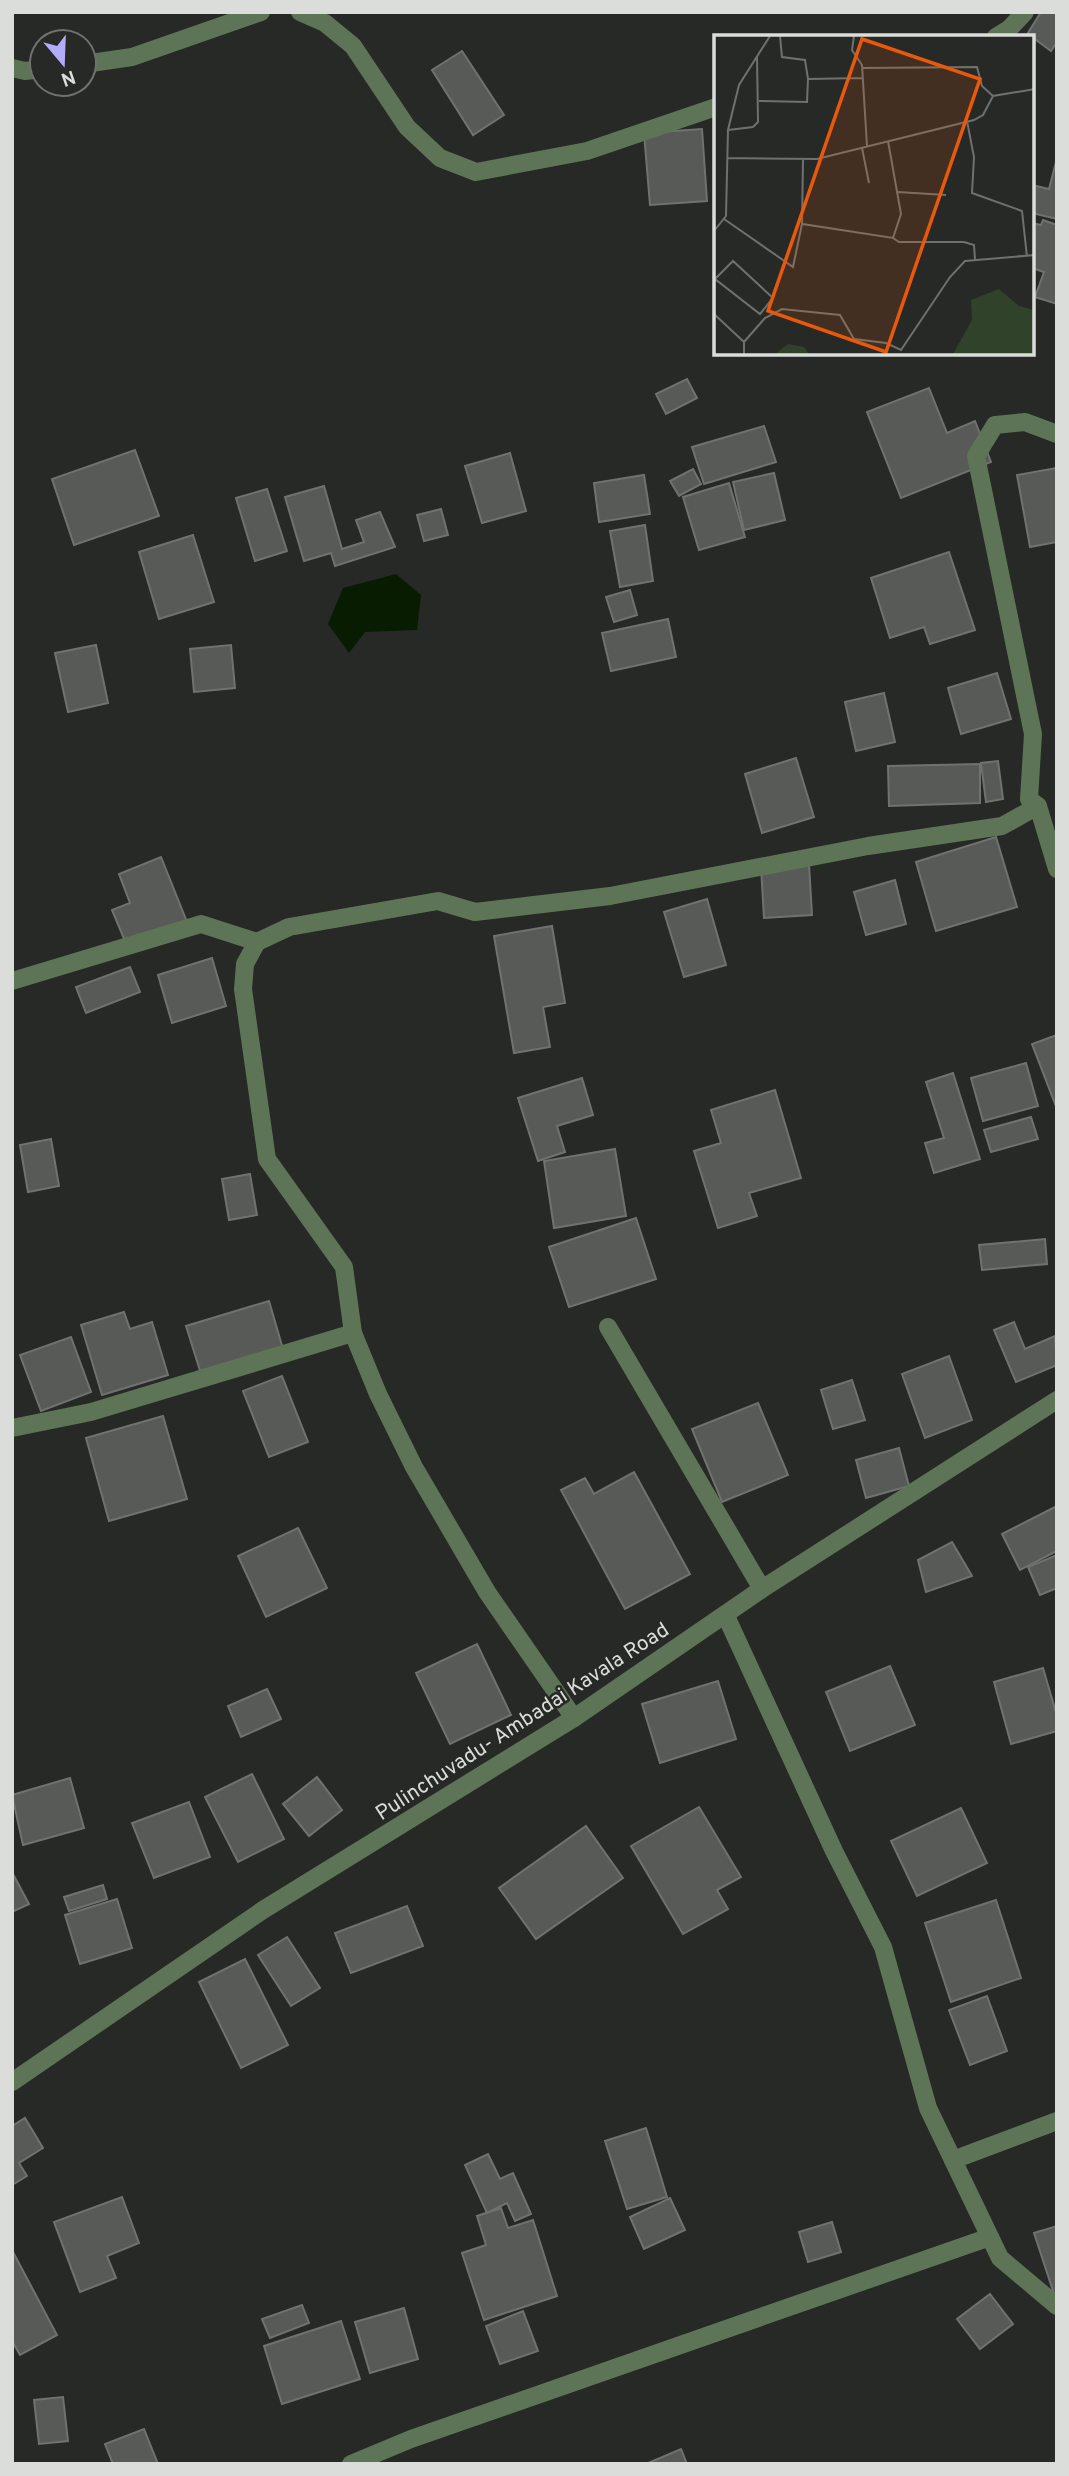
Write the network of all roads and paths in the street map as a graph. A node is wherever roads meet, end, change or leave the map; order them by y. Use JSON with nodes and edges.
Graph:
{"nodes":[{"id":1,"x":261,"y":12,"type":"edge"},
{"id":2,"x":300,"y":12,"type":"edge"},
{"id":3,"x":1026,"y":12,"type":"edge"},
{"id":4,"x":999,"y":35,"type":"edge"},
{"id":5,"x":98,"y":62,"type":"edge"},
{"id":6,"x":714,"y":108,"type":"edge"},
{"id":7,"x":1057,"y":434,"type":"edge"},
{"id":8,"x":1038,"y":806,"type":"junction"},
{"id":9,"x":1057,"y":869,"type":"edge"},
{"id":10,"x":257,"y":942,"type":"junction"},
{"id":11,"x":12,"y":981,"type":"edge"},
{"id":12,"x":608,"y":1327,"type":"dead end"},
{"id":13,"x":353,"y":1334,"type":"junction"},
{"id":14,"x":1057,"y":1399,"type":"edge"},
{"id":15,"x":12,"y":1428,"type":"edge"},
{"id":16,"x":762,"y":1589,"type":"junction"},
{"id":17,"x":726,"y":1616,"type":"junction"},
{"id":18,"x":574,"y":1718,"type":"junction"},
{"id":19,"x":12,"y":2082,"type":"edge"},
{"id":20,"x":1057,"y":2121,"type":"edge"},
{"id":21,"x":953,"y":2160,"type":"junction"},
{"id":22,"x":990,"y":2237,"type":"junction"},
{"id":23,"x":1057,"y":2306,"type":"edge"},
{"id":24,"x":351,"y":2464,"type":"edge"}],
"edges":[{"from":1,"to":5,"type":"street"},
{"from":2,"to":6,"type":"street"},
{"from":3,"to":4,"type":"street"},
{"from":7,"to":8,"type":"street"},
{"from":8,"to":9,"type":"street"},
{"from":8,"to":10,"type":"street"},
{"from":10,"to":11,"type":"street"},
{"from":10,"to":13,"type":"street"},
{"from":12,"to":16,"type":"street"},
{"from":13,"to":15,"type":"street"},
{"from":13,"to":18,"type":"street"},
{"from":14,"to":16,"type":"street","name":"Pulinchuvadu- Ambadai Kavala Road"},
{"from":16,"to":17,"type":"street","name":"Pulinchuvadu- Ambadai Kavala Road"},
{"from":17,"to":18,"type":"street","name":"Pulinchuvadu- Ambadai Kavala Road"},
{"from":17,"to":21,"type":"street"},
{"from":18,"to":19,"type":"street","name":"Pulinchuvadu- Ambadai Kavala Road"},
{"from":20,"to":21,"type":"street"},
{"from":21,"to":22,"type":"street"},
{"from":22,"to":23,"type":"street"},
{"from":22,"to":24,"type":"street"}]}
